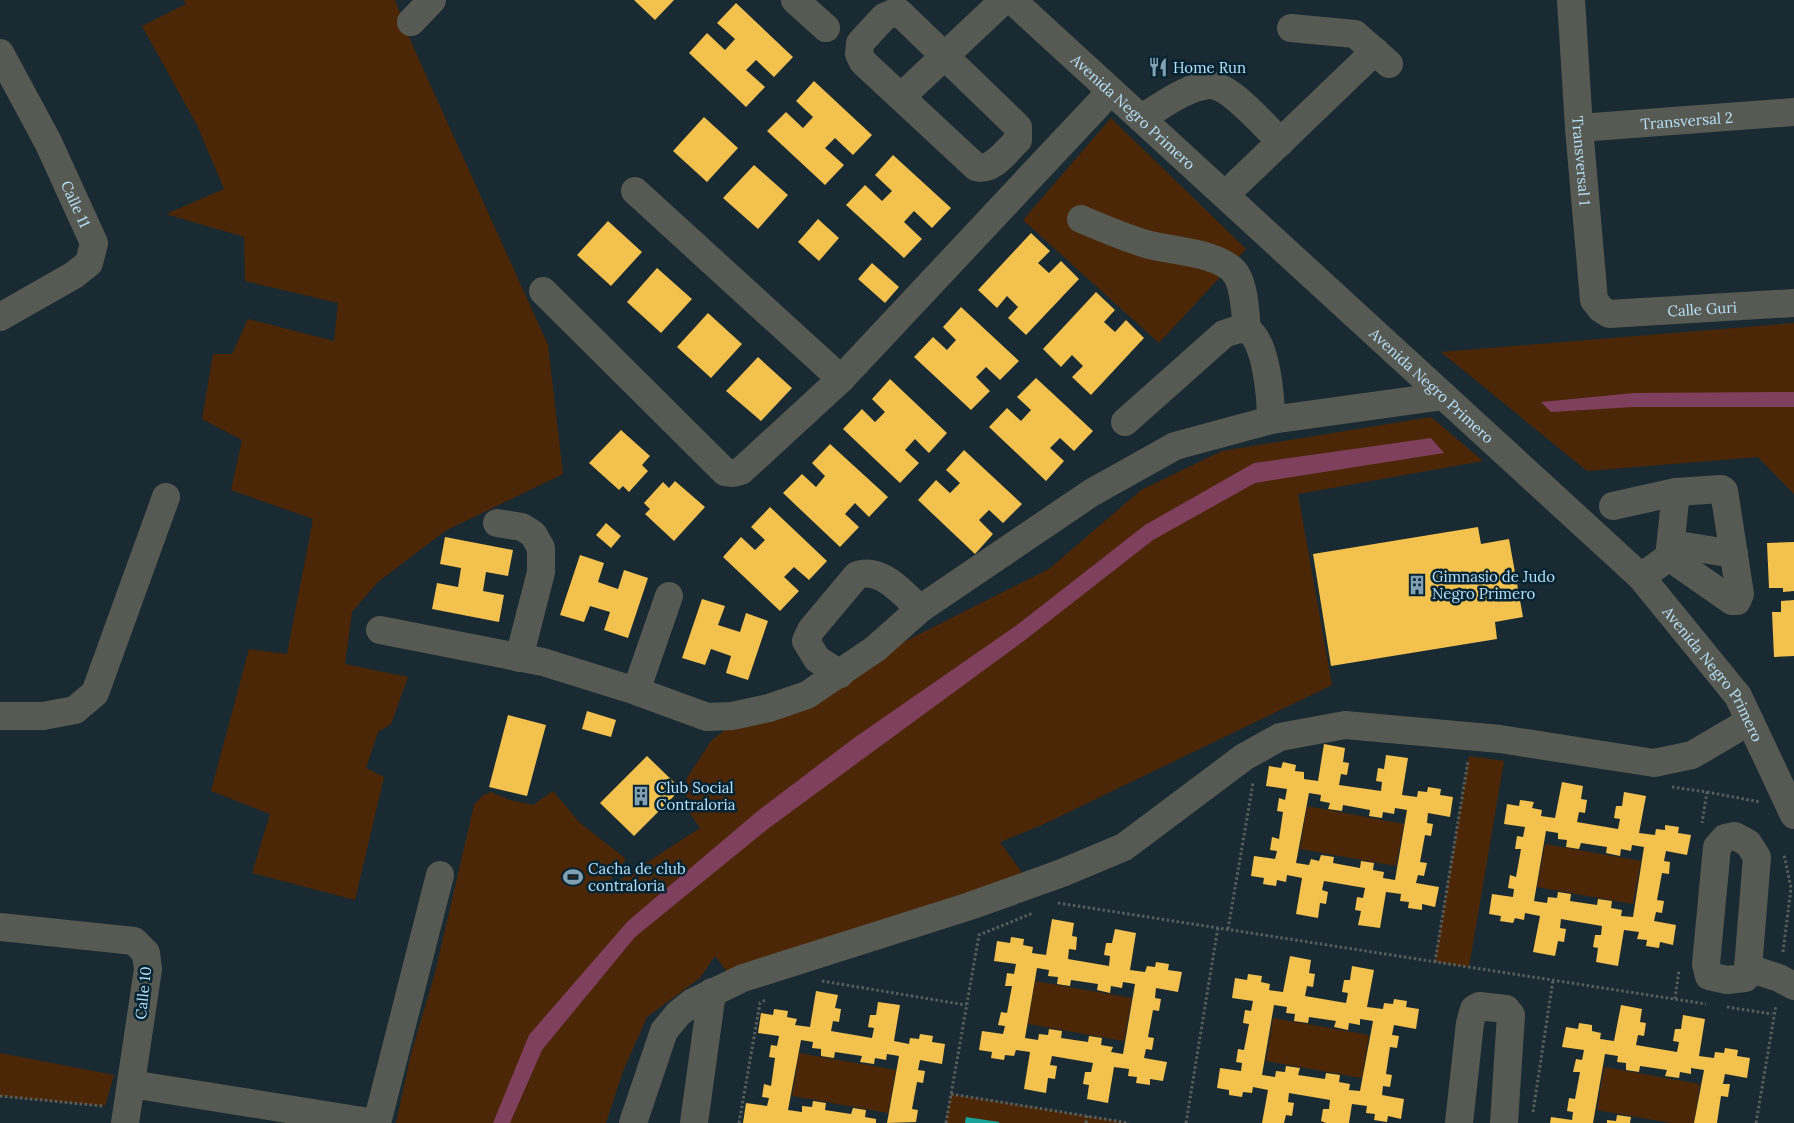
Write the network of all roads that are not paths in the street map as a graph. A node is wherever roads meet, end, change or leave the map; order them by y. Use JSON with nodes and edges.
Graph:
{"nodes":[{"id":1,"x":432,"y":0,"type":"edge"},
{"id":2,"x":795,"y":0,"type":"edge"},
{"id":3,"x":1004,"y":0,"type":"edge"},
{"id":4,"x":1012,"y":0,"type":"edge"},
{"id":5,"x":1571,"y":0,"type":"edge"},
{"id":6,"x":411,"y":22,"type":"dead end"},
{"id":7,"x":826,"y":28,"type":"dead end"},
{"id":8,"x":1290,"y":28,"type":"dead end"},
{"id":9,"x":0,"y":53,"type":"edge"},
{"id":10,"x":944,"y":57,"type":"junction"},
{"id":11,"x":1111,"y":91,"type":"junction"},
{"id":12,"x":901,"y":97,"type":"junction"},
{"id":13,"x":1794,"y":112,"type":"edge"},
{"id":14,"x":1141,"y":118,"type":"junction"},
{"id":15,"x":1579,"y":128,"type":"junction"},
{"id":16,"x":1281,"y":142,"type":"junction"},
{"id":17,"x":635,"y":191,"type":"dead end"},
{"id":18,"x":1225,"y":195,"type":"junction"},
{"id":19,"x":1081,"y":219,"type":"dead end"},
{"id":20,"x":543,"y":291,"type":"dead end"},
{"id":21,"x":1794,"y":303,"type":"edge"},
{"id":22,"x":1609,"y":314,"type":"joint"},
{"id":23,"x":0,"y":317,"type":"edge"},
{"id":24,"x":1247,"y":330,"type":"junction"},
{"id":25,"x":841,"y":379,"type":"junction"},
{"id":26,"x":1444,"y":396,"type":"junction"},
{"id":27,"x":1271,"y":420,"type":"junction"},
{"id":28,"x":1125,"y":422,"type":"dead end"},
{"id":29,"x":1676,"y":492,"type":"junction"},
{"id":30,"x":166,"y":497,"type":"dead end"},
{"id":31,"x":1613,"y":506,"type":"dead end"},
{"id":32,"x":497,"y":523,"type":"dead end"},
{"id":33,"x":1670,"y":551,"type":"junction"},
{"id":34,"x":1734,"y":554,"type":"junction"},
{"id":35,"x":1641,"y":577,"type":"junction"},
{"id":36,"x":669,"y":596,"type":"dead end"},
{"id":37,"x":920,"y":608,"type":"junction"},
{"id":38,"x":380,"y":630,"type":"dead end"},
{"id":39,"x":519,"y":658,"type":"junction"},
{"id":40,"x":840,"y":674,"type":"junction"},
{"id":41,"x":636,"y":691,"type":"junction"},
{"id":42,"x":0,"y":716,"type":"edge"},
{"id":43,"x":1750,"y":721,"type":"junction"},
{"id":44,"x":1794,"y":815,"type":"edge"},
{"id":45,"x":440,"y":875,"type":"dead end"},
{"id":46,"x":0,"y":926,"type":"edge"},
{"id":47,"x":1748,"y":968,"type":"dead end"},
{"id":48,"x":1794,"y":986,"type":"edge"},
{"id":49,"x":712,"y":992,"type":"junction"},
{"id":50,"x":131,"y":1084,"type":"junction"},
{"id":51,"x":288,"y":1116,"type":"edge"},
{"id":52,"x":125,"y":1123,"type":"edge"},
{"id":53,"x":376,"y":1123,"type":"edge"},
{"id":54,"x":633,"y":1123,"type":"edge"},
{"id":55,"x":694,"y":1123,"type":"edge"},
{"id":56,"x":1459,"y":1123,"type":"edge"},
{"id":57,"x":1504,"y":1123,"type":"edge"}],
"edges":[{"from":1,"to":6,"type":"street"},
{"from":2,"to":7,"type":"street"},
{"from":3,"to":10,"type":"street"},
{"from":4,"to":11,"type":"street","name":"Avenida Negro Primero"},
{"from":5,"to":15,"type":"street","name":"Transversal 1"},
{"from":8,"to":16,"type":"street"},
{"from":9,"to":23,"type":"street","name":"Calle 11"},
{"from":10,"to":12,"type":"street"},
{"from":10,"to":12,"type":"street"},
{"from":10,"to":12,"type":"street"},
{"from":11,"to":14,"type":"street","name":"Avenida Negro Primero"},
{"from":11,"to":25,"type":"street"},
{"from":13,"to":15,"type":"street","name":"Transversal 2"},
{"from":14,"to":16,"type":"street"},
{"from":14,"to":18,"type":"street","name":"Avenida Negro Primero"},
{"from":15,"to":22,"type":"street","name":"Transversal 1"},
{"from":16,"to":18,"type":"street"},
{"from":17,"to":25,"type":"street"},
{"from":18,"to":26,"type":"street","name":"Avenida Negro Primero"},
{"from":19,"to":24,"type":"street"},
{"from":20,"to":25,"type":"street"},
{"from":21,"to":22,"type":"street","name":"Calle Guri"},
{"from":24,"to":27,"type":"street"},
{"from":24,"to":28,"type":"street"},
{"from":26,"to":27,"type":"street"},
{"from":26,"to":35,"type":"street","name":"Avenida Negro Primero"},
{"from":27,"to":37,"type":"street"},
{"from":29,"to":31,"type":"street"},
{"from":29,"to":33,"type":"street"},
{"from":29,"to":34,"type":"street"},
{"from":30,"to":42,"type":"street"},
{"from":32,"to":39,"type":"street"},
{"from":33,"to":34,"type":"street"},
{"from":33,"to":34,"type":"street"},
{"from":33,"to":35,"type":"street"},
{"from":35,"to":43,"type":"street","name":"Avenida Negro Primero"},
{"from":36,"to":41,"type":"street"},
{"from":37,"to":40,"type":"street"},
{"from":37,"to":40,"type":"street"},
{"from":38,"to":39,"type":"street"},
{"from":39,"to":41,"type":"street"},
{"from":40,"to":41,"type":"street"},
{"from":43,"to":44,"type":"street","name":"Avenida Negro Primero"},
{"from":43,"to":49,"type":"street"},
{"from":45,"to":53,"type":"street"},
{"from":46,"to":50,"type":"street","name":"Calle 10"},
{"from":47,"to":48,"type":"street"},
{"from":49,"to":54,"type":"street"},
{"from":49,"to":55,"type":"street"},
{"from":50,"to":51,"type":"street"},
{"from":50,"to":52,"type":"street","name":"Calle 10"},
{"from":51,"to":53,"type":"street"},
{"from":56,"to":57,"type":"street"}]}
